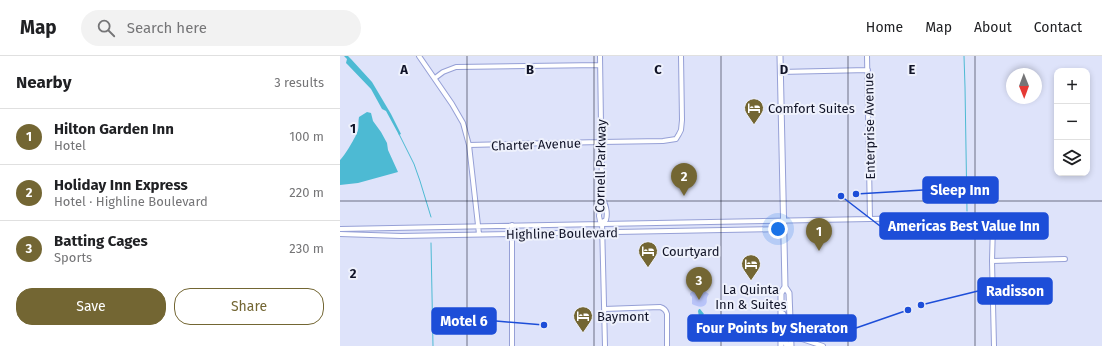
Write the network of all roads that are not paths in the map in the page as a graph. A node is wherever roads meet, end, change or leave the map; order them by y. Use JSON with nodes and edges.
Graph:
{"nodes":[{"id":1,"x":419,"y":56,"type":"edge"},
{"id":2,"x":600,"y":56,"type":"edge"},
{"id":3,"x":681,"y":56,"type":"edge"},
{"id":4,"x":780,"y":56,"type":"edge"},
{"id":5,"x":868,"y":56,"type":"edge"},
{"id":6,"x":600,"y":65,"type":"junction"},
{"id":7,"x":868,"y":70,"type":"junction"},
{"id":8,"x":780,"y":72,"type":"junction"},
{"id":9,"x":435,"y":78,"type":"junction"},
{"id":10,"x":601,"y":142,"type":"junction"},
{"id":11,"x":468,"y":145,"type":"junction"},
{"id":12,"x":601,"y":197,"type":"junction"},
{"id":13,"x":956,"y":216,"type":"dead end"},
{"id":14,"x":870,"y":219,"type":"junction"},
{"id":15,"x":783,"y":220,"type":"junction"},
{"id":16,"x":759,"y":221,"type":"junction"},
{"id":17,"x":602,"y":223,"type":"junction"},
{"id":18,"x":993,"y":224,"type":"dead end"},
{"id":19,"x":512,"y":225,"type":"junction"},
{"id":20,"x":478,"y":226,"type":"junction"},
{"id":21,"x":340,"y":229,"type":"edge"},
{"id":22,"x":783,"y":229,"type":"junction"},
{"id":23,"x":760,"y":230,"type":"junction"},
{"id":24,"x":602,"y":232,"type":"junction"},
{"id":25,"x":340,"y":234,"type":"edge"},
{"id":26,"x":479,"y":234,"type":"junction"},
{"id":27,"x":512,"y":234,"type":"junction"},
{"id":28,"x":1065,"y":259,"type":"dead end"},
{"id":29,"x":992,"y":261,"type":"junction"},
{"id":30,"x":785,"y":287,"type":"junction"},
{"id":31,"x":604,"y":309,"type":"junction"},
{"id":32,"x":781,"y":309,"type":"junction"},
{"id":33,"x":791,"y":330,"type":"junction"},
{"id":34,"x":780,"y":338,"type":"junction"},
{"id":35,"x":791,"y":338,"type":"junction"},
{"id":36,"x":802,"y":339,"type":"junction"},
{"id":37,"x":780,"y":345,"type":"edge"},
{"id":38,"x":512,"y":346,"type":"edge"},
{"id":39,"x":605,"y":346,"type":"edge"},
{"id":40,"x":667,"y":346,"type":"edge"},
{"id":41,"x":787,"y":346,"type":"edge"},
{"id":42,"x":791,"y":346,"type":"edge"},
{"id":43,"x":823,"y":346,"type":"edge"},
{"id":44,"x":994,"y":346,"type":"edge"}],
"edges":[{"from":1,"to":9,"type":"street"},
{"from":2,"to":6,"type":"street","name":"Cornell Parkway"},
{"from":3,"to":10,"type":"street","name":"Charter Avenue"},
{"from":4,"to":8,"type":"main road"},
{"from":5,"to":7,"type":"street","name":"Enterprise Avenue"},
{"from":6,"to":9,"type":"street"},
{"from":6,"to":10,"type":"street","name":"Cornell Parkway"},
{"from":7,"to":8,"type":"street"},
{"from":7,"to":14,"type":"street","name":"Enterprise Avenue"},
{"from":8,"to":15,"type":"main road"},
{"from":9,"to":11,"type":"street"},
{"from":10,"to":11,"type":"street","name":"Charter Avenue"},
{"from":10,"to":12,"type":"street","name":"Cornell Parkway"},
{"from":11,"to":20,"type":"street"},
{"from":12,"to":17,"type":"street","name":"Cornell Parkway"},
{"from":12,"to":17,"type":"street"},
{"from":13,"to":14,"type":"street","name":"Highline Boulevard"},
{"from":14,"to":15,"type":"street","name":"Highline Boulevard"},
{"from":15,"to":16,"type":"street","name":"Highline Boulevard"},
{"from":15,"to":22,"type":"main road"},
{"from":16,"to":17,"type":"street","name":"Highline Boulevard"},
{"from":16,"to":23,"type":"street"},
{"from":17,"to":19,"type":"street","name":"Highline Boulevard"},
{"from":17,"to":24,"type":"street","name":"Cornell Parkway"},
{"from":18,"to":29,"type":"street"},
{"from":19,"to":20,"type":"street","name":"Highline Boulevard"},
{"from":19,"to":27,"type":"street"},
{"from":20,"to":21,"type":"street","name":"Highline Boulevard"},
{"from":20,"to":26,"type":"street"},
{"from":22,"to":23,"type":"street","name":"Highline Boulevard"},
{"from":22,"to":30,"type":"main road"},
{"from":23,"to":24,"type":"street","name":"Highline Boulevard"},
{"from":24,"to":27,"type":"street","name":"Highline Boulevard"},
{"from":24,"to":31,"type":"street","name":"Cornell Parkway"},
{"from":25,"to":26,"type":"street","name":"Highline Boulevard"},
{"from":26,"to":27,"type":"street","name":"Highline Boulevard"},
{"from":27,"to":38,"type":"street"},
{"from":28,"to":29,"type":"street"},
{"from":29,"to":44,"type":"street"},
{"from":30,"to":32,"type":"main road"},
{"from":30,"to":33,"type":"main road"},
{"from":31,"to":39,"type":"street","name":"Cornell Parkway"},
{"from":31,"to":40,"type":"street"},
{"from":32,"to":34,"type":"main road"},
{"from":32,"to":35,"type":"main road"},
{"from":33,"to":35,"type":"main road"},
{"from":33,"to":36,"type":"street"},
{"from":34,"to":37,"type":"main road"},
{"from":34,"to":41,"type":"main road"},
{"from":35,"to":36,"type":"street"},
{"from":35,"to":42,"type":"main road"},
{"from":36,"to":43,"type":"street"}]}
